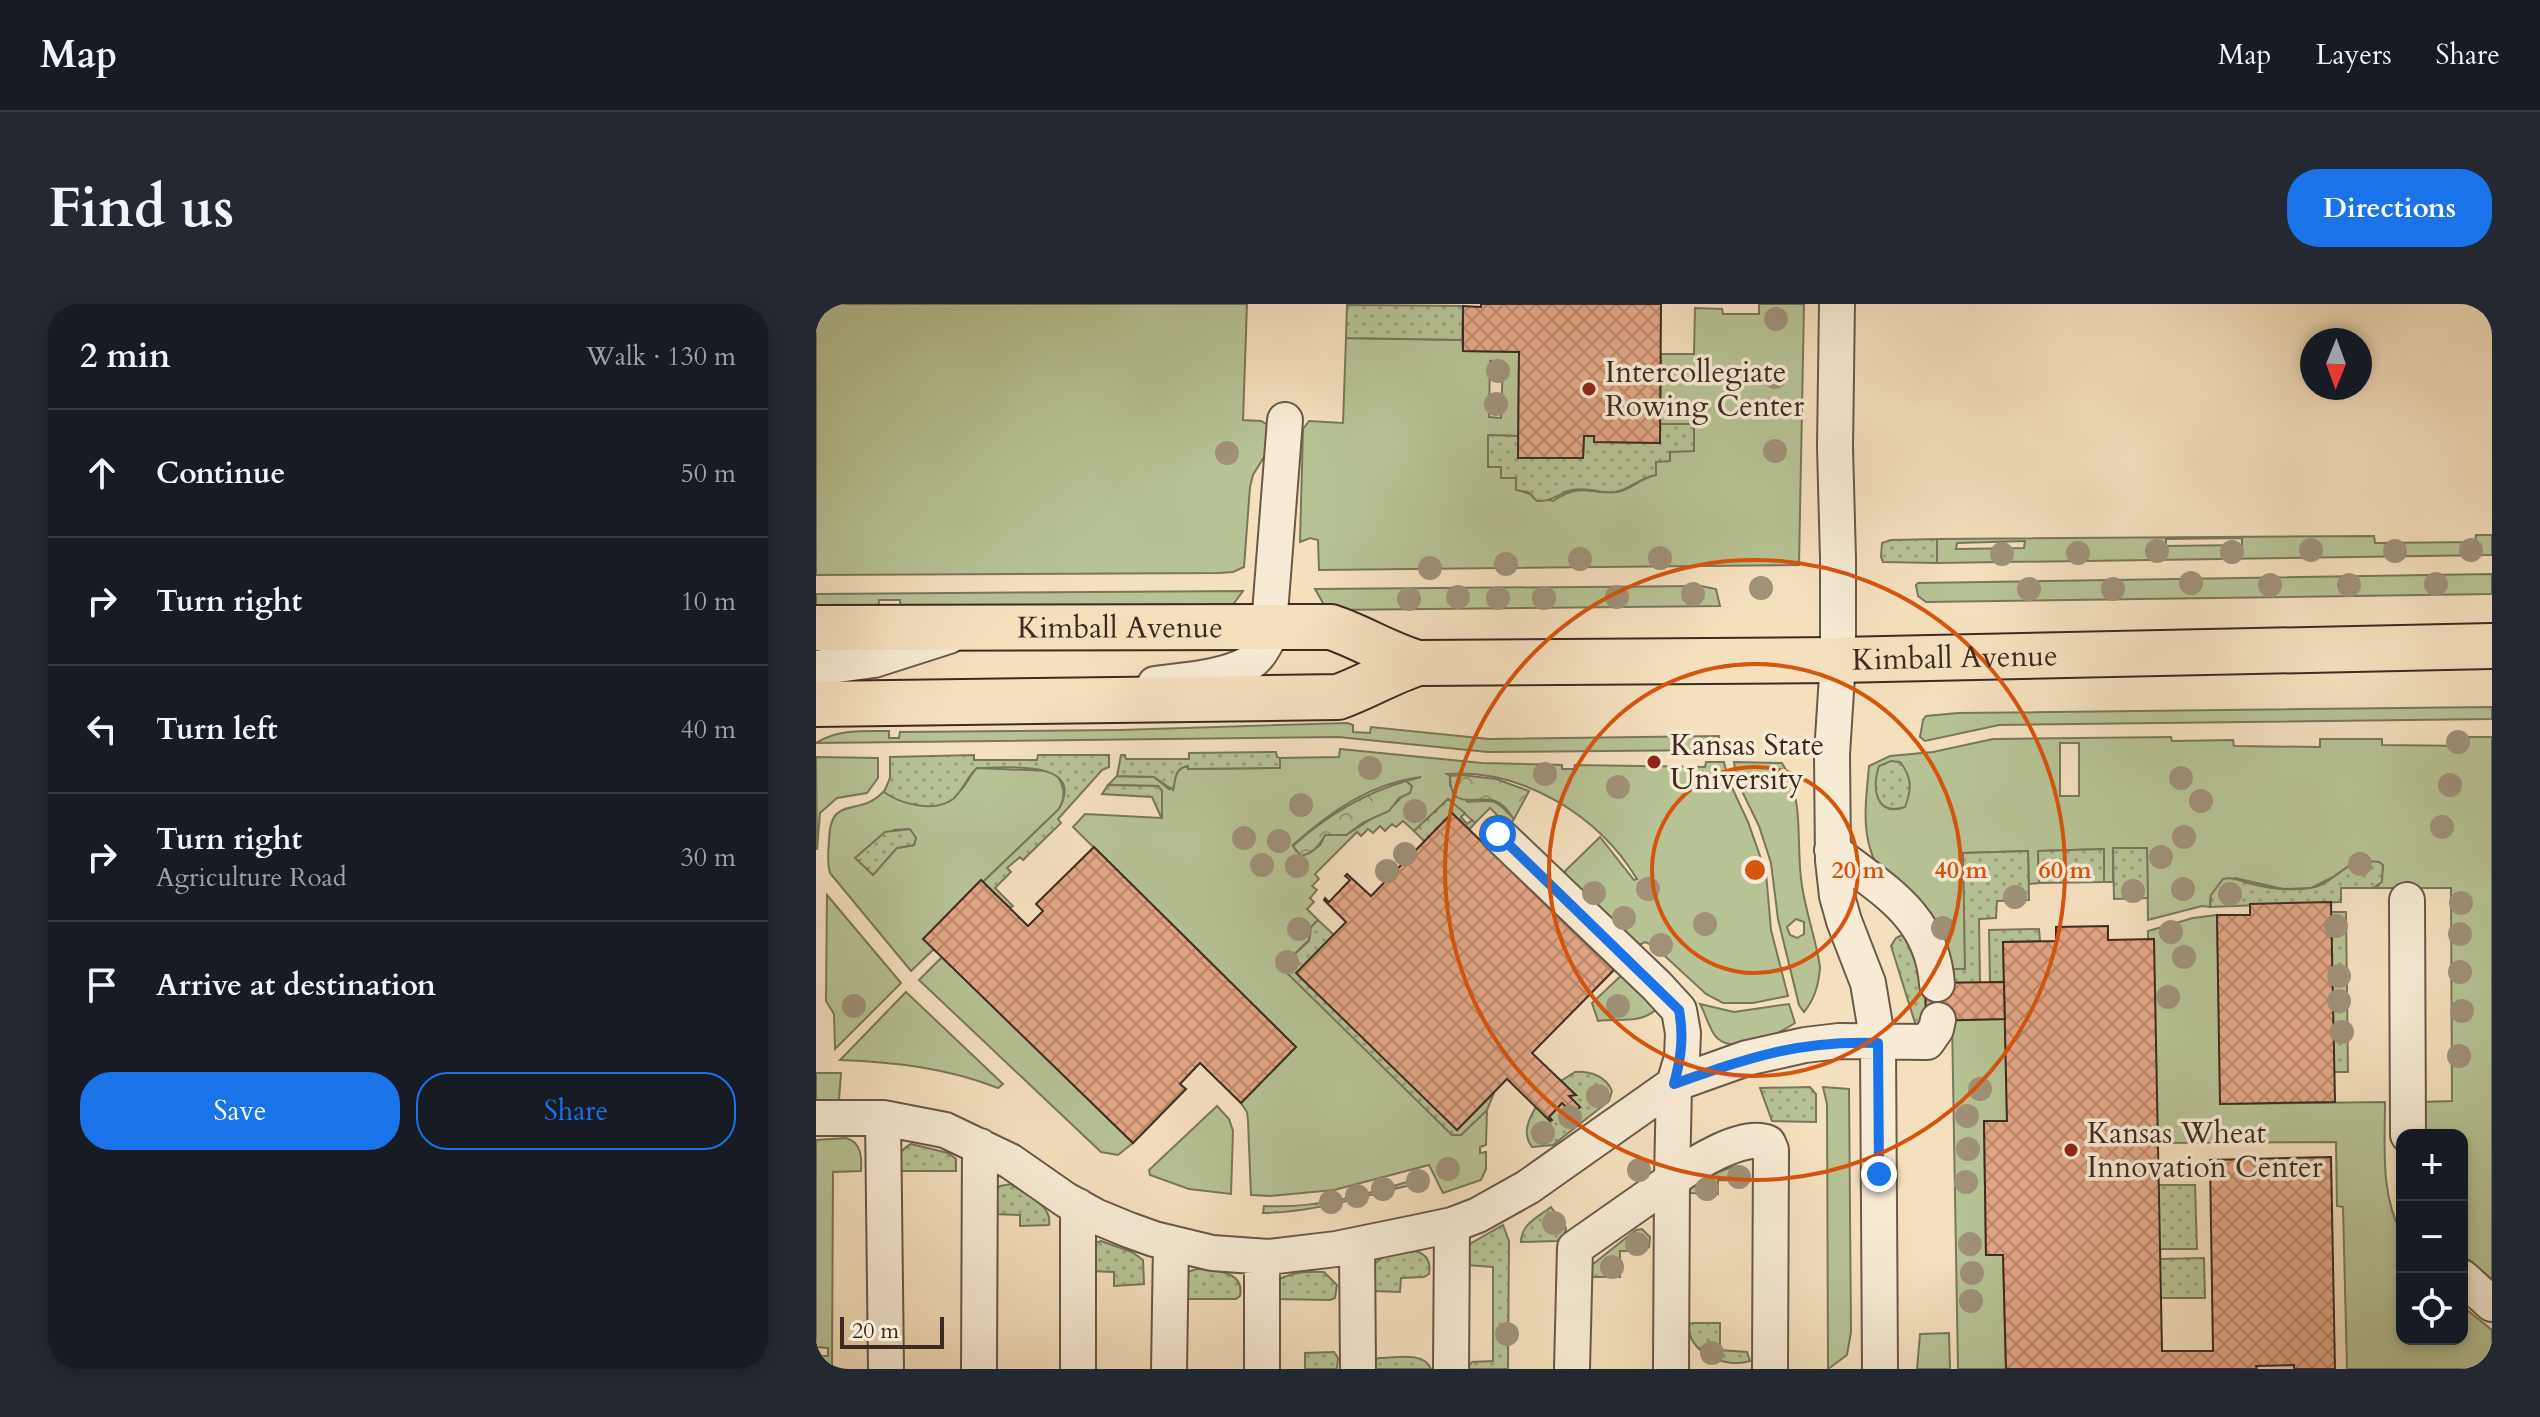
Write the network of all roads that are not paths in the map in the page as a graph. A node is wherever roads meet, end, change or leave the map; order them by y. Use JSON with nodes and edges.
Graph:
{"nodes":[{"id":1,"x":1837,"y":304,"type":"edge"},
{"id":2,"x":1285,"y":420,"type":"dead end"},
{"id":3,"x":976,"y":627,"type":"junction"},
{"id":4,"x":1270,"y":627,"type":"junction"},
{"id":5,"x":816,"y":628,"type":"edge"},
{"id":6,"x":2492,"y":646,"type":"edge"},
{"id":7,"x":1838,"y":660,"type":"junction"},
{"id":8,"x":1418,"y":663,"type":"junction"},
{"id":9,"x":816,"y":668,"type":"edge"},
{"id":10,"x":1041,"y":702,"type":"junction"},
{"id":11,"x":816,"y":704,"type":"edge"},
{"id":12,"x":1498,"y":834,"type":"dead end"},
{"id":13,"x":1832,"y":850,"type":"junction"},
{"id":14,"x":2407,"y":900,"type":"dead end"},
{"id":15,"x":1937,"y":984,"type":"dead end"},
{"id":16,"x":1938,"y":1020,"type":"dead end"},
{"id":17,"x":1878,"y":1043,"type":"junction"},
{"id":18,"x":1674,"y":1084,"type":"junction"},
{"id":19,"x":816,"y":1118,"type":"edge"},
{"id":20,"x":883,"y":1118,"type":"junction"},
{"id":21,"x":2408,"y":1129,"type":"edge"},
{"id":22,"x":980,"y":1146,"type":"junction"},
{"id":23,"x":1672,"y":1180,"type":"junction"},
{"id":24,"x":1078,"y":1206,"type":"junction"},
{"id":25,"x":1452,"y":1225,"type":"junction"},
{"id":26,"x":1171,"y":1244,"type":"junction"},
{"id":27,"x":1357,"y":1245,"type":"junction"},
{"id":28,"x":1262,"y":1257,"type":"junction"},
{"id":29,"x":2468,"y":1282,"type":"edge"},
{"id":30,"x":2492,"y":1304,"type":"edge"},
{"id":31,"x":886,"y":1369,"type":"edge"},
{"id":32,"x":979,"y":1369,"type":"edge"},
{"id":33,"x":1078,"y":1369,"type":"edge"},
{"id":34,"x":1169,"y":1369,"type":"edge"},
{"id":35,"x":1262,"y":1369,"type":"edge"},
{"id":36,"x":1358,"y":1369,"type":"edge"},
{"id":37,"x":1451,"y":1369,"type":"edge"},
{"id":38,"x":1572,"y":1369,"type":"edge"},
{"id":39,"x":1671,"y":1369,"type":"edge"},
{"id":40,"x":1770,"y":1369,"type":"edge"},
{"id":41,"x":1880,"y":1369,"type":"edge"}],
"edges":[{"from":1,"to":7,"type":"street"},
{"from":2,"to":4,"type":"street"},
{"from":3,"to":4,"type":"main road","name":"Kimball Avenue"},
{"from":3,"to":5,"type":"main road","name":"Kimball Avenue"},
{"from":3,"to":9,"type":"street"},
{"from":4,"to":8,"type":"main road","name":"Kimball Avenue"},
{"from":4,"to":10,"type":"street"},
{"from":6,"to":7,"type":"main road","name":"Kimball Avenue"},
{"from":7,"to":8,"type":"main road","name":"Kimball Avenue"},
{"from":7,"to":13,"type":"street"},
{"from":8,"to":10,"type":"main road","name":"Kimball Avenue"},
{"from":10,"to":11,"type":"main road","name":"Kimball Avenue"},
{"from":12,"to":18,"type":"street"},
{"from":13,"to":15,"type":"street"},
{"from":13,"to":17,"type":"street"},
{"from":14,"to":21,"type":"street"},
{"from":16,"to":17,"type":"street"},
{"from":17,"to":18,"type":"street"},
{"from":17,"to":41,"type":"street"},
{"from":18,"to":23,"type":"street"},
{"from":18,"to":25,"type":"street"},
{"from":19,"to":20,"type":"street"},
{"from":20,"to":22,"type":"street"},
{"from":20,"to":31,"type":"street"},
{"from":22,"to":24,"type":"street"},
{"from":22,"to":32,"type":"street"},
{"from":23,"to":38,"type":"street"},
{"from":23,"to":39,"type":"street"},
{"from":23,"to":40,"type":"street"},
{"from":24,"to":26,"type":"street"},
{"from":24,"to":33,"type":"street"},
{"from":25,"to":27,"type":"street"},
{"from":25,"to":37,"type":"street"},
{"from":26,"to":28,"type":"street"},
{"from":26,"to":34,"type":"street"},
{"from":27,"to":28,"type":"street"},
{"from":27,"to":36,"type":"street"},
{"from":28,"to":35,"type":"street"},
{"from":29,"to":30,"type":"street"}]}
